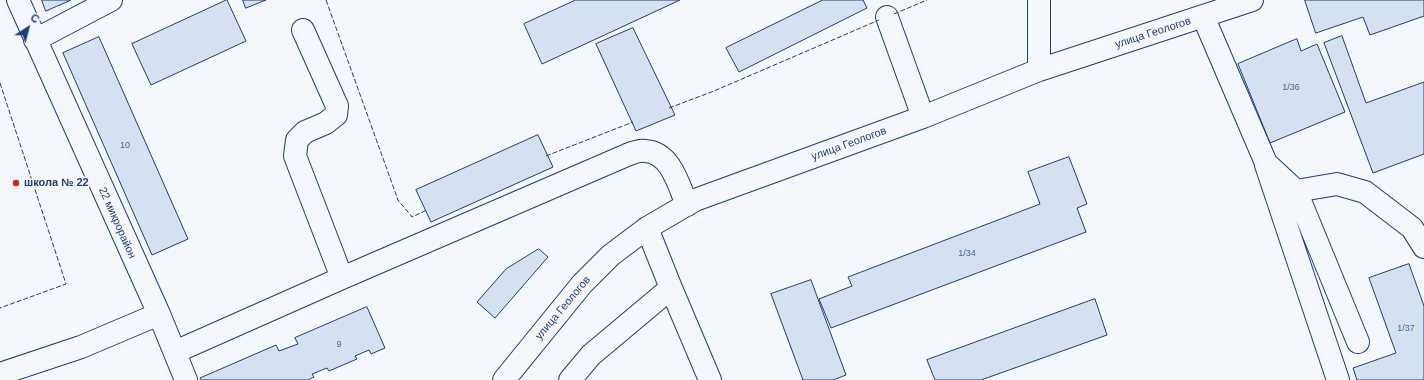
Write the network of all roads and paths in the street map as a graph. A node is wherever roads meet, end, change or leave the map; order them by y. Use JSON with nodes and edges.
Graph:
{"nodes":[{"id":1,"x":18,"y":0,"type":"edge"},
{"id":2,"x":111,"y":0,"type":"edge"},
{"id":3,"x":1039,"y":0,"type":"edge"},
{"id":4,"x":1252,"y":0,"type":"edge"},
{"id":5,"x":1203,"y":16,"type":"junction"},
{"id":6,"x":887,"y":17,"type":"dead end"},
{"id":7,"x":303,"y":30,"type":"dead end"},
{"id":8,"x":36,"y":40,"type":"junction"},
{"id":9,"x":1039,"y":70,"type":"junction"},
{"id":10,"x":923,"y":117,"type":"junction"},
{"id":11,"x":1266,"y":163,"type":"junction"},
{"id":12,"x":1296,"y":191,"type":"junction"},
{"id":13,"x":688,"y":205,"type":"junction"},
{"id":14,"x":647,"y":228,"type":"junction"},
{"id":15,"x":1424,"y":247,"type":"edge"},
{"id":16,"x":342,"y":278,"type":"junction"},
{"id":17,"x":671,"y":288,"type":"junction"},
{"id":18,"x":159,"y":314,"type":"junction"},
{"id":19,"x":1358,"y":342,"type":"dead end"},
{"id":20,"x":175,"y":352,"type":"junction"},
{"id":21,"x":0,"y":374,"type":"edge"},
{"id":22,"x":186,"y":380,"type":"edge"},
{"id":23,"x":504,"y":380,"type":"edge"},
{"id":24,"x":570,"y":380,"type":"edge"},
{"id":25,"x":710,"y":380,"type":"edge"},
{"id":26,"x":1338,"y":380,"type":"edge"}],
"edges":[{"from":1,"to":8,"type":"street","name":"22 микрорайон"},
{"from":2,"to":8,"type":"street"},
{"from":3,"to":9,"type":"street"},
{"from":4,"to":5,"type":"street","name":"улица Геологов"},
{"from":5,"to":9,"type":"street","name":"улица Геологов"},
{"from":5,"to":11,"type":"street"},
{"from":6,"to":10,"type":"street"},
{"from":7,"to":16,"type":"street"},
{"from":8,"to":18,"type":"street","name":"22 микрорайон"},
{"from":9,"to":10,"type":"street","name":"улица Геологов"},
{"from":10,"to":13,"type":"street","name":"улица Геологов"},
{"from":11,"to":12,"type":"street"},
{"from":11,"to":26,"type":"street"},
{"from":12,"to":15,"type":"street"},
{"from":12,"to":19,"type":"street"},
{"from":13,"to":14,"type":"street","name":"улица Геологов"},
{"from":13,"to":16,"type":"street"},
{"from":14,"to":17,"type":"street"},
{"from":14,"to":23,"type":"street","name":"улица Геологов"},
{"from":16,"to":20,"type":"street"},
{"from":17,"to":24,"type":"street"},
{"from":17,"to":25,"type":"street"},
{"from":18,"to":20,"type":"street","name":"22 микрорайон"},
{"from":18,"to":21,"type":"street"},
{"from":20,"to":22,"type":"street","name":"22 микрорайон"}]}
